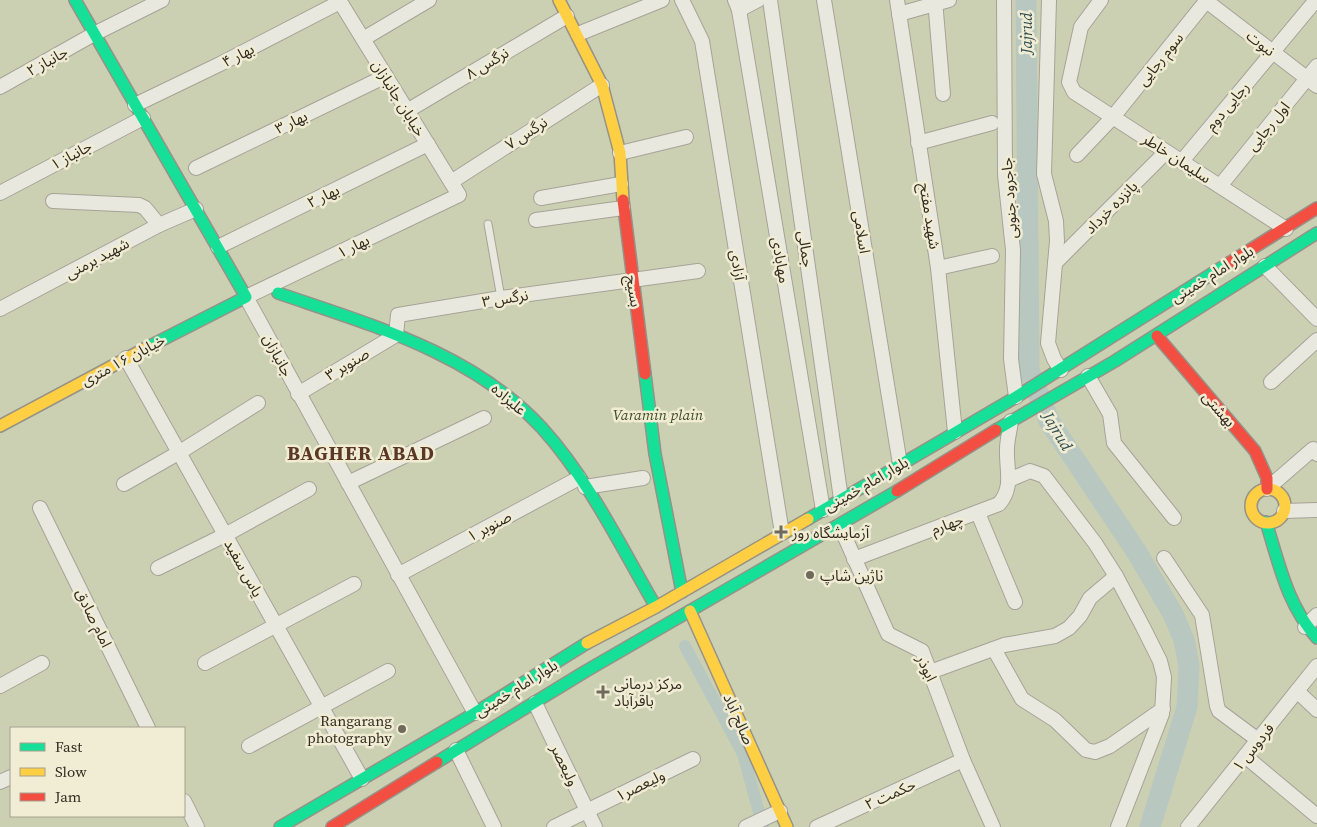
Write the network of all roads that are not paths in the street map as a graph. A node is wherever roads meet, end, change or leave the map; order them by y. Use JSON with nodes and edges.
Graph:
{"nodes":[{"id":1,"x":75,"y":0,"type":"edge"},
{"id":2,"x":162,"y":0,"type":"edge"},
{"id":3,"x":429,"y":0,"type":"edge"},
{"id":4,"x":559,"y":0,"type":"edge"},
{"id":5,"x":662,"y":0,"type":"edge"},
{"id":6,"x":682,"y":0,"type":"edge"},
{"id":7,"x":758,"y":0,"type":"edge"},
{"id":8,"x":770,"y":0,"type":"edge"},
{"id":9,"x":824,"y":0,"type":"edge"},
{"id":10,"x":897,"y":0,"type":"edge"},
{"id":11,"x":1004,"y":0,"type":"edge"},
{"id":12,"x":1049,"y":0,"type":"edge"},
{"id":13,"x":1100,"y":0,"type":"edge"},
{"id":14,"x":1206,"y":0,"type":"edge"},
{"id":15,"x":1316,"y":0,"type":"edge"},
{"id":16,"x":340,"y":1,"type":"edge"},
{"id":17,"x":940,"y":1,"type":"edge"},
{"id":18,"x":737,"y":5,"type":"edge"},
{"id":19,"x":899,"y":14,"type":"junction"},
{"id":20,"x":567,"y":16,"type":"junction"},
{"id":21,"x":94,"y":34,"type":"junction"},
{"id":22,"x":578,"y":34,"type":"junction"},
{"id":23,"x":363,"y":39,"type":"junction"},
{"id":24,"x":1273,"y":52,"type":"junction"},
{"id":25,"x":1317,"y":66,"type":"edge"},
{"id":26,"x":386,"y":76,"type":"junction"},
{"id":27,"x":1312,"y":82,"type":"edge"},
{"id":28,"x":602,"y":85,"type":"junction"},
{"id":29,"x":0,"y":87,"type":"edge"},
{"id":30,"x":943,"y":94,"type":"dead end"},
{"id":31,"x":135,"y":104,"type":"junction"},
{"id":32,"x":407,"y":111,"type":"junction"},
{"id":33,"x":1113,"y":117,"type":"junction"},
{"id":34,"x":143,"y":118,"type":"junction"},
{"id":35,"x":992,"y":123,"type":"dead end"},
{"id":36,"x":686,"y":137,"type":"dead end"},
{"id":37,"x":918,"y":143,"type":"junction"},
{"id":38,"x":428,"y":144,"type":"junction"},
{"id":39,"x":1166,"y":152,"type":"junction"},
{"id":40,"x":620,"y":153,"type":"junction"},
{"id":41,"x":1077,"y":155,"type":"dead end"},
{"id":42,"x":1182,"y":161,"type":"junction"},
{"id":43,"x":196,"y":168,"type":"dead end"},
{"id":44,"x":451,"y":182,"type":"junction"},
{"id":45,"x":622,"y":184,"type":"junction"},
{"id":46,"x":1220,"y":186,"type":"junction"},
{"id":47,"x":0,"y":193,"type":"edge"},
{"id":48,"x":459,"y":195,"type":"joint"},
{"id":49,"x":541,"y":198,"type":"dead end"},
{"id":50,"x":53,"y":201,"type":"dead end"},
{"id":51,"x":623,"y":208,"type":"junction"},
{"id":52,"x":1317,"y":208,"type":"edge"},
{"id":53,"x":196,"y":209,"type":"junction"},
{"id":54,"x":536,"y":220,"type":"dead end"},
{"id":55,"x":488,"y":224,"type":"dead end"},
{"id":56,"x":159,"y":225,"type":"junction"},
{"id":57,"x":1286,"y":229,"type":"junction"},
{"id":58,"x":1317,"y":233,"type":"edge"},
{"id":59,"x":218,"y":248,"type":"junction"},
{"id":60,"x":992,"y":256,"type":"dead end"},
{"id":61,"x":1055,"y":262,"type":"junction"},
{"id":62,"x":1266,"y":266,"type":"junction"},
{"id":63,"x":938,"y":268,"type":"junction"},
{"id":64,"x":698,"y":271,"type":"dead end"},
{"id":65,"x":632,"y":280,"type":"junction"},
{"id":66,"x":278,"y":293,"type":"dead end"},
{"id":67,"x":246,"y":297,"type":"junction"},
{"id":68,"x":501,"y":298,"type":"junction"},
{"id":69,"x":0,"y":309,"type":"edge"},
{"id":70,"x":1317,"y":319,"type":"edge"},
{"id":71,"x":396,"y":335,"type":"junction"},
{"id":72,"x":1157,"y":336,"type":"junction"},
{"id":73,"x":1317,"y":340,"type":"edge"},
{"id":74,"x":126,"y":358,"type":"junction"},
{"id":75,"x":1061,"y":370,"type":"junction"},
{"id":76,"x":1088,"y":376,"type":"junction"},
{"id":77,"x":1271,"y":382,"type":"dead end"},
{"id":78,"x":298,"y":394,"type":"junction"},
{"id":79,"x":1011,"y":399,"type":"junction"},
{"id":80,"x":258,"y":403,"type":"dead end"},
{"id":81,"x":484,"y":418,"type":"dead end"},
{"id":82,"x":1011,"y":421,"type":"junction"},
{"id":83,"x":0,"y":426,"type":"edge"},
{"id":84,"x":956,"y":432,"type":"junction"},
{"id":85,"x":180,"y":452,"type":"junction"},
{"id":86,"x":1317,"y":454,"type":"edge"},
{"id":87,"x":900,"y":464,"type":"junction"},
{"id":88,"x":643,"y":478,"type":"dead end"},
{"id":89,"x":1009,"y":480,"type":"junction"},
{"id":90,"x":348,"y":483,"type":"junction"},
{"id":91,"x":582,"y":483,"type":"junction"},
{"id":92,"x":124,"y":484,"type":"dead end"},
{"id":93,"x":1267,"y":488,"type":"junction"},
{"id":94,"x":309,"y":489,"type":"dead end"},
{"id":95,"x":841,"y":499,"type":"junction"},
{"id":96,"x":40,"y":508,"type":"dead end"},
{"id":97,"x":823,"y":510,"type":"junction"},
{"id":98,"x":1317,"y":510,"type":"edge"},
{"id":99,"x":1284,"y":511,"type":"junction"},
{"id":100,"x":978,"y":513,"type":"junction"},
{"id":101,"x":1174,"y":518,"type":"dead end"},
{"id":102,"x":1266,"y":522,"type":"junction"},
{"id":103,"x":840,"y":526,"type":"junction"},
{"id":104,"x":782,"y":533,"type":"junction"},
{"id":105,"x":225,"y":535,"type":"junction"},
{"id":106,"x":1164,"y":558,"type":"dead end"},
{"id":107,"x":854,"y":559,"type":"junction"},
{"id":108,"x":158,"y":568,"type":"dead end"},
{"id":109,"x":398,"y":575,"type":"junction"},
{"id":110,"x":1116,"y":576,"type":"junction"},
{"id":111,"x":354,"y":584,"type":"dead end"},
{"id":112,"x":682,"y":592,"type":"junction"},
{"id":113,"x":1015,"y":602,"type":"dead end"},
{"id":114,"x":656,"y":607,"type":"junction"},
{"id":115,"x":690,"y":611,"type":"junction"},
{"id":116,"x":1317,"y":615,"type":"edge"},
{"id":117,"x":276,"y":625,"type":"junction"},
{"id":118,"x":1305,"y":627,"type":"junction"},
{"id":119,"x":1317,"y":638,"type":"edge"},
{"id":120,"x":994,"y":649,"type":"junction"},
{"id":121,"x":42,"y":663,"type":"dead end"},
{"id":122,"x":205,"y":663,"type":"dead end"},
{"id":123,"x":1317,"y":666,"type":"edge"},
{"id":124,"x":388,"y":671,"type":"dead end"},
{"id":125,"x":930,"y":672,"type":"junction"},
{"id":126,"x":0,"y":686,"type":"edge"},
{"id":127,"x":1297,"y":691,"type":"junction"},
{"id":128,"x":535,"y":703,"type":"junction"},
{"id":129,"x":322,"y":708,"type":"junction"},
{"id":130,"x":1163,"y":709,"type":"junction"},
{"id":131,"x":1317,"y":710,"type":"edge"},
{"id":132,"x":474,"y":713,"type":"junction"},
{"id":133,"x":148,"y":727,"type":"edge"},
{"id":134,"x":1258,"y":740,"type":"junction"},
{"id":135,"x":249,"y":746,"type":"dead end"},
{"id":136,"x":456,"y":750,"type":"junction"},
{"id":137,"x":1245,"y":756,"type":"junction"},
{"id":138,"x":693,"y":760,"type":"dead end"},
{"id":139,"x":964,"y":760,"type":"junction"},
{"id":140,"x":362,"y":779,"type":"junction"},
{"id":141,"x":185,"y":803,"type":"edge"},
{"id":142,"x":587,"y":811,"type":"junction"},
{"id":143,"x":780,"y":811,"type":"junction"},
{"id":144,"x":1317,"y":816,"type":"edge"},
{"id":145,"x":197,"y":827,"type":"edge"},
{"id":146,"x":280,"y":827,"type":"edge"},
{"id":147,"x":332,"y":827,"type":"edge"},
{"id":148,"x":494,"y":827,"type":"edge"},
{"id":149,"x":554,"y":827,"type":"edge"},
{"id":150,"x":595,"y":827,"type":"edge"},
{"id":151,"x":746,"y":827,"type":"edge"},
{"id":152,"x":787,"y":827,"type":"edge"},
{"id":153,"x":817,"y":827,"type":"edge"},
{"id":154,"x":993,"y":827,"type":"edge"},
{"id":155,"x":1118,"y":827,"type":"edge"},
{"id":156,"x":1188,"y":827,"type":"edge"}],
"edges":[{"from":1,"to":21,"type":"main road","name":"جانبازان"},
{"from":2,"to":21,"type":"street","name":"جانباز ۲"},
{"from":3,"to":23,"type":"street"},
{"from":4,"to":20,"type":"main road","name":"بسیج"},
{"from":5,"to":22,"type":"street"},
{"from":6,"to":104,"type":"street","name":"آزادی"},
{"from":7,"to":18,"type":"street"},
{"from":8,"to":95,"type":"street","name":"جمالی"},
{"from":9,"to":87,"type":"street","name":"اسلامی"},
{"from":10,"to":19,"type":"street","name":"شهید مفتح"},
{"from":11,"to":79,"type":"street","name":"جاجرود جنوبی"},
{"from":12,"to":61,"type":"street"},
{"from":13,"to":33,"type":"street","name":"سلیمان خاطر"},
{"from":14,"to":24,"type":"street","name":"نبوت"},
{"from":14,"to":33,"type":"street","name":"سوم رجایی"},
{"from":15,"to":24,"type":"street","name":"رجایی دوم"},
{"from":16,"to":23,"type":"street","name":"خیابان جانبازان"},
{"from":16,"to":31,"type":"street","name":"بهار ۴"},
{"from":17,"to":19,"type":"street"},
{"from":17,"to":30,"type":"street"},
{"from":18,"to":97,"type":"street","name":"مهابادی"},
{"from":19,"to":37,"type":"street","name":"شهید مفتح"},
{"from":20,"to":22,"type":"main road","name":"بسیج"},
{"from":20,"to":32,"type":"street","name":"نرگس ۸"},
{"from":21,"to":29,"type":"street","name":"جانباز ۲"},
{"from":21,"to":31,"type":"main road","name":"جانبازان"},
{"from":22,"to":28,"type":"main road","name":"بسیج"},
{"from":23,"to":26,"type":"street","name":"خیابان جانبازان"},
{"from":24,"to":27,"type":"street","name":"نبوت"},
{"from":24,"to":42,"type":"street","name":"رجایی دوم"},
{"from":25,"to":27,"type":"street","name":"اول رجایی"},
{"from":26,"to":32,"type":"street","name":"خیابان جانبازان"},
{"from":26,"to":43,"type":"street","name":"بهار ۳"},
{"from":27,"to":46,"type":"street","name":"اول رجایی"},
{"from":28,"to":40,"type":"main road","name":"بسیج"},
{"from":28,"to":44,"type":"street","name":"نرگس ۷"},
{"from":31,"to":34,"type":"main road","name":"جانبازان"},
{"from":32,"to":38,"type":"street","name":"خیابان جانبازان"},
{"from":33,"to":39,"type":"street","name":"سلیمان خاطر"},
{"from":33,"to":41,"type":"street","name":"سوم رجایی"},
{"from":34,"to":47,"type":"street","name":"جانباز ۱"},
{"from":34,"to":53,"type":"main road","name":"جانبازان"},
{"from":35,"to":37,"type":"street"},
{"from":36,"to":40,"type":"street"},
{"from":37,"to":63,"type":"street","name":"شهید مفتح"},
{"from":38,"to":44,"type":"street","name":"خیابان جانبازان"},
{"from":38,"to":59,"type":"street","name":"بهار ۲"},
{"from":39,"to":42,"type":"street","name":"سلیمان خاطر"},
{"from":39,"to":61,"type":"street","name":"پانزده خرداد"},
{"from":40,"to":45,"type":"main road","name":"بسیج"},
{"from":42,"to":46,"type":"street","name":"سلیمان خاطر"},
{"from":44,"to":48,"type":"street","name":"خیابان جانبازان"},
{"from":45,"to":49,"type":"street"},
{"from":45,"to":51,"type":"main road","name":"بسیج"},
{"from":46,"to":57,"type":"street","name":"سلیمان خاطر"},
{"from":48,"to":67,"type":"street","name":"بهار ۱"},
{"from":50,"to":56,"type":"street"},
{"from":51,"to":54,"type":"street"},
{"from":51,"to":65,"type":"main road","name":"بسیج"},
{"from":52,"to":57,"type":"main road","name":"بلوار امام خمینی"},
{"from":53,"to":56,"type":"street","name":"شهید برمنی"},
{"from":53,"to":59,"type":"main road","name":"جانبازان"},
{"from":55,"to":68,"type":"lane"},
{"from":56,"to":69,"type":"street","name":"شهید برمنی"},
{"from":57,"to":75,"type":"main road","name":"بلوار امام خمینی"},
{"from":58,"to":62,"type":"main road","name":"بلوار امام خمینی"},
{"from":59,"to":67,"type":"main road","name":"جانبازان"},
{"from":60,"to":63,"type":"street"},
{"from":61,"to":75,"type":"street"},
{"from":62,"to":70,"type":"street"},
{"from":62,"to":72,"type":"main road","name":"بلوار امام خمینی"},
{"from":63,"to":84,"type":"street","name":"شهید مفتح"},
{"from":64,"to":65,"type":"street","name":"نرگس ۳"},
{"from":65,"to":68,"type":"street","name":"نرگس ۳"},
{"from":65,"to":112,"type":"main road","name":"بسیج"},
{"from":66,"to":71,"type":"main road","name":"علیزاده"},
{"from":67,"to":74,"type":"main road","name":"خیابان ۱۶ متری"},
{"from":67,"to":78,"type":"street","name":"جانبازان"},
{"from":68,"to":71,"type":"street","name":"نرگس ۳"},
{"from":71,"to":78,"type":"street","name":"صنوبر ۳"},
{"from":71,"to":91,"type":"main road","name":"علیزاده"},
{"from":72,"to":76,"type":"main road","name":"بلوار امام خمینی"},
{"from":72,"to":93,"type":"main road","name":"بهشتی"},
{"from":73,"to":77,"type":"street"},
{"from":74,"to":83,"type":"main road","name":"خیابان ۱۶ متری"},
{"from":74,"to":85,"type":"street","name":"یاس سفید"},
{"from":75,"to":79,"type":"main road","name":"بلوار امام خمینی"},
{"from":76,"to":82,"type":"main road","name":"بلوار امام خمینی"},
{"from":76,"to":101,"type":"street"},
{"from":78,"to":90,"type":"street","name":"جانبازان"},
{"from":79,"to":84,"type":"main road","name":"بلوار امام خمینی"},
{"from":80,"to":85,"type":"street"},
{"from":81,"to":90,"type":"street"},
{"from":82,"to":89,"type":"street","name":"چهارم"},
{"from":82,"to":103,"type":"main road","name":"بلوار امام خمینی"},
{"from":84,"to":87,"type":"main road","name":"بلوار امام خمینی"},
{"from":85,"to":92,"type":"street"},
{"from":85,"to":105,"type":"street","name":"یاس سفید"},
{"from":86,"to":93,"type":"street"},
{"from":87,"to":95,"type":"main road","name":"بلوار امام خمینی"},
{"from":88,"to":91,"type":"street","name":"صنوبر ۱"},
{"from":89,"to":100,"type":"street","name":"چهارم"},
{"from":89,"to":110,"type":"street"},
{"from":90,"to":109,"type":"street","name":"جانبازان"},
{"from":91,"to":109,"type":"street","name":"صنوبر ۱"},
{"from":91,"to":114,"type":"main road","name":"علیزاده"},
{"from":93,"to":99,"type":"main road"},
{"from":93,"to":102,"type":"main road"},
{"from":94,"to":105,"type":"street"},
{"from":95,"to":97,"type":"main road","name":"بلوار امام خمینی"},
{"from":96,"to":133,"type":"street","name":"امام صادق"},
{"from":97,"to":104,"type":"main road","name":"بلوار امام خمینی"},
{"from":98,"to":99,"type":"street"},
{"from":99,"to":102,"type":"main road"},
{"from":100,"to":107,"type":"street","name":"چهارم"},
{"from":100,"to":113,"type":"street"},
{"from":102,"to":118,"type":"main road"},
{"from":103,"to":107,"type":"street","name":"ابوذر"},
{"from":103,"to":115,"type":"main road","name":"بلوار امام خمینی"},
{"from":104,"to":112,"type":"main road","name":"بلوار امام خمینی"},
{"from":105,"to":108,"type":"street"},
{"from":105,"to":117,"type":"street","name":"یاس سفید"},
{"from":106,"to":134,"type":"street"},
{"from":107,"to":125,"type":"street","name":"ابوذر"},
{"from":109,"to":132,"type":"street","name":"جانبازان"},
{"from":110,"to":120,"type":"street"},
{"from":110,"to":130,"type":"street"},
{"from":111,"to":117,"type":"street"},
{"from":112,"to":114,"type":"main road","name":"بلوار امام خمینی"},
{"from":114,"to":132,"type":"main road","name":"بلوار امام خمینی"},
{"from":115,"to":128,"type":"main road","name":"بلوار امام خمینی"},
{"from":115,"to":143,"type":"main road","name":"صالح آباد"},
{"from":116,"to":118,"type":"street"},
{"from":117,"to":122,"type":"street"},
{"from":117,"to":129,"type":"street","name":"یاس سفید"},
{"from":118,"to":119,"type":"main road"},
{"from":120,"to":125,"type":"street"},
{"from":120,"to":130,"type":"street"},
{"from":121,"to":126,"type":"street"},
{"from":123,"to":127,"type":"street","name":"فردوس ۱"},
{"from":124,"to":129,"type":"street"},
{"from":125,"to":139,"type":"street","name":"ابوذر"},
{"from":127,"to":131,"type":"street"},
{"from":127,"to":134,"type":"street","name":"فردوس ۱"},
{"from":128,"to":136,"type":"main road","name":"بلوار امام خمینی"},
{"from":128,"to":142,"type":"street","name":"ولیعصر"},
{"from":129,"to":135,"type":"street"},
{"from":129,"to":140,"type":"street","name":"یاس سفید"},
{"from":130,"to":155,"type":"street"},
{"from":132,"to":140,"type":"main road","name":"بلوار امام خمینی"},
{"from":134,"to":137,"type":"street","name":"فردوس ۱"},
{"from":136,"to":147,"type":"main road","name":"بلوار امام خمینی"},
{"from":136,"to":148,"type":"street"},
{"from":137,"to":144,"type":"street"},
{"from":137,"to":156,"type":"street","name":"فردوس ۱"},
{"from":138,"to":142,"type":"street","name":"ولیعصر۱"},
{"from":139,"to":153,"type":"street","name":"حکمت ۲"},
{"from":139,"to":154,"type":"street","name":"ابوذر"},
{"from":140,"to":146,"type":"main road","name":"بلوار امام خمینی"},
{"from":141,"to":145,"type":"street"},
{"from":142,"to":149,"type":"street","name":"ولیعصر۱"},
{"from":142,"to":150,"type":"street","name":"ولیعصر"},
{"from":143,"to":151,"type":"street"},
{"from":143,"to":152,"type":"main road","name":"صالح آباد"}]}
